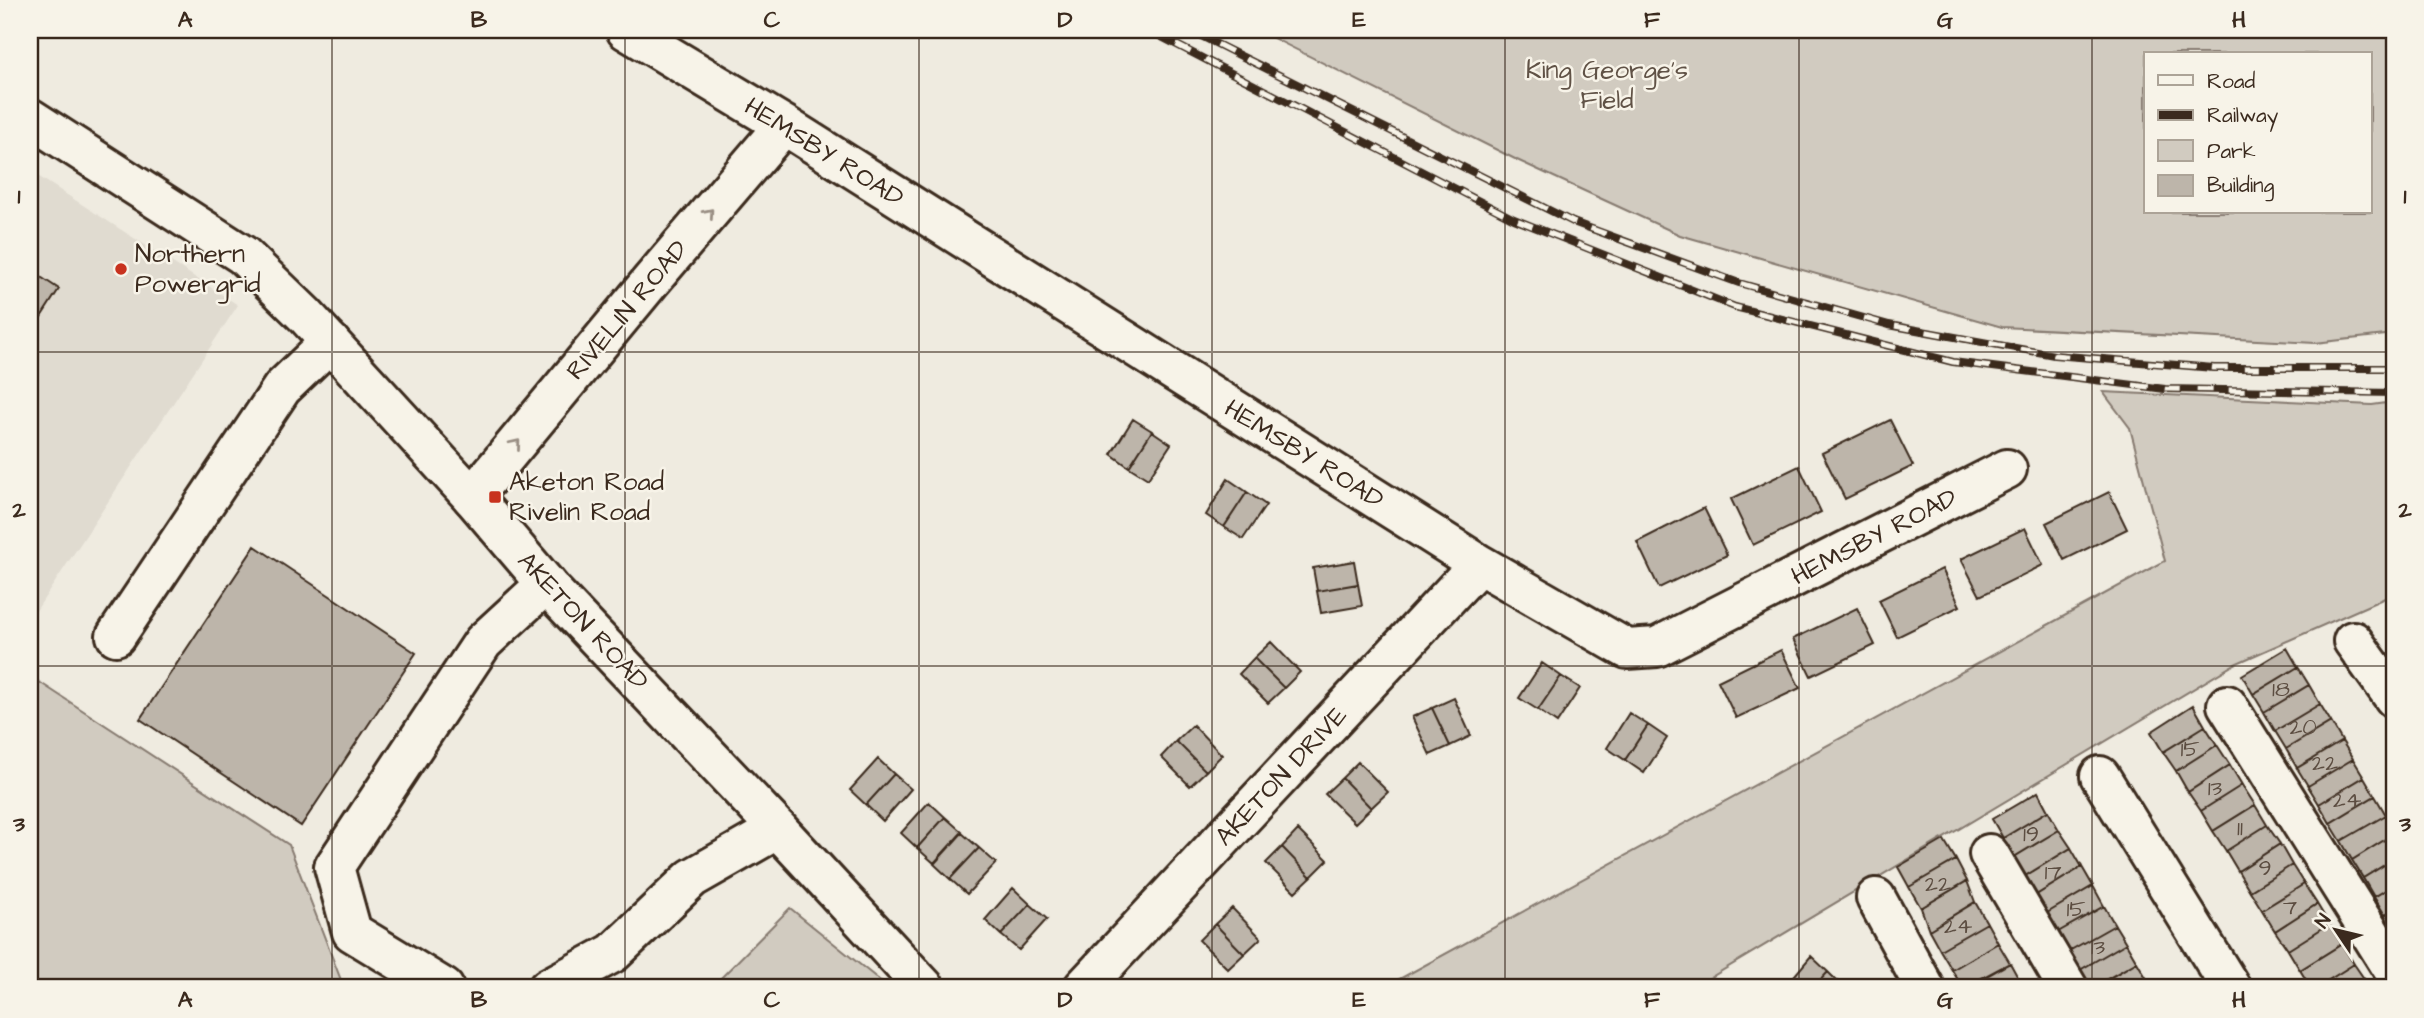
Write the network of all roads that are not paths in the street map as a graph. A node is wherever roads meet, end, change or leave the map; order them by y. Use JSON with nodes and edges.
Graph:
{"nodes":[{"id":1,"x":626,"y":30,"type":"edge"},
{"id":2,"x":30,"y":118,"type":"edge"},
{"id":3,"x":784,"y":125,"type":"junction"},
{"id":4,"x":330,"y":342,"type":"junction"},
{"id":5,"x":2007,"y":469,"type":"dead end"},
{"id":6,"x":472,"y":496,"type":"junction"},
{"id":7,"x":1479,"y":564,"type":"junction"},
{"id":8,"x":546,"y":584,"type":"junction"},
{"id":9,"x":117,"y":636,"type":"dead end"},
{"id":10,"x":2353,"y":641,"type":"dead end"},
{"id":11,"x":2394,"y":698,"type":"edge"},
{"id":12,"x":2227,"y":705,"type":"dead end"},
{"id":13,"x":2100,"y":776,"type":"dead end"},
{"id":14,"x":778,"y":828,"type":"junction"},
{"id":15,"x":1989,"y":854,"type":"dead end"},
{"id":16,"x":1876,"y":898,"type":"dead end"},
{"id":17,"x":2394,"y":971,"type":"edge"},
{"id":18,"x":444,"y":988,"type":"edge"},
{"id":19,"x":548,"y":988,"type":"edge"},
{"id":20,"x":925,"y":988,"type":"edge"},
{"id":21,"x":1083,"y":988,"type":"edge"},
{"id":22,"x":1925,"y":988,"type":"edge"},
{"id":23,"x":2068,"y":988,"type":"edge"},
{"id":24,"x":2231,"y":988,"type":"edge"}],
"edges":[{"from":1,"to":3,"type":"street","name":"HEMSBY ROAD"},
{"from":2,"to":4,"type":"street","name":"AKETON ROAD"},
{"from":6,"to":3,"type":"street","name":"RIVELIN ROAD","one_way":true},
{"from":3,"to":7,"type":"street","name":"HEMSBY ROAD"},
{"from":4,"to":6,"type":"street","name":"AKETON ROAD"},
{"from":4,"to":9,"type":"street"},
{"from":5,"to":7,"type":"street","name":"HEMSBY ROAD"},
{"from":6,"to":8,"type":"street","name":"AKETON ROAD"},
{"from":7,"to":21,"type":"street","name":"AKETON DRIVE"},
{"from":8,"to":14,"type":"street","name":"AKETON ROAD"},
{"from":8,"to":18,"type":"street"},
{"from":10,"to":11,"type":"street"},
{"from":12,"to":17,"type":"street"},
{"from":13,"to":24,"type":"street"},
{"from":14,"to":19,"type":"street"},
{"from":14,"to":20,"type":"street","name":"AKETON ROAD"},
{"from":15,"to":23,"type":"street"},
{"from":16,"to":22,"type":"street"}]}
